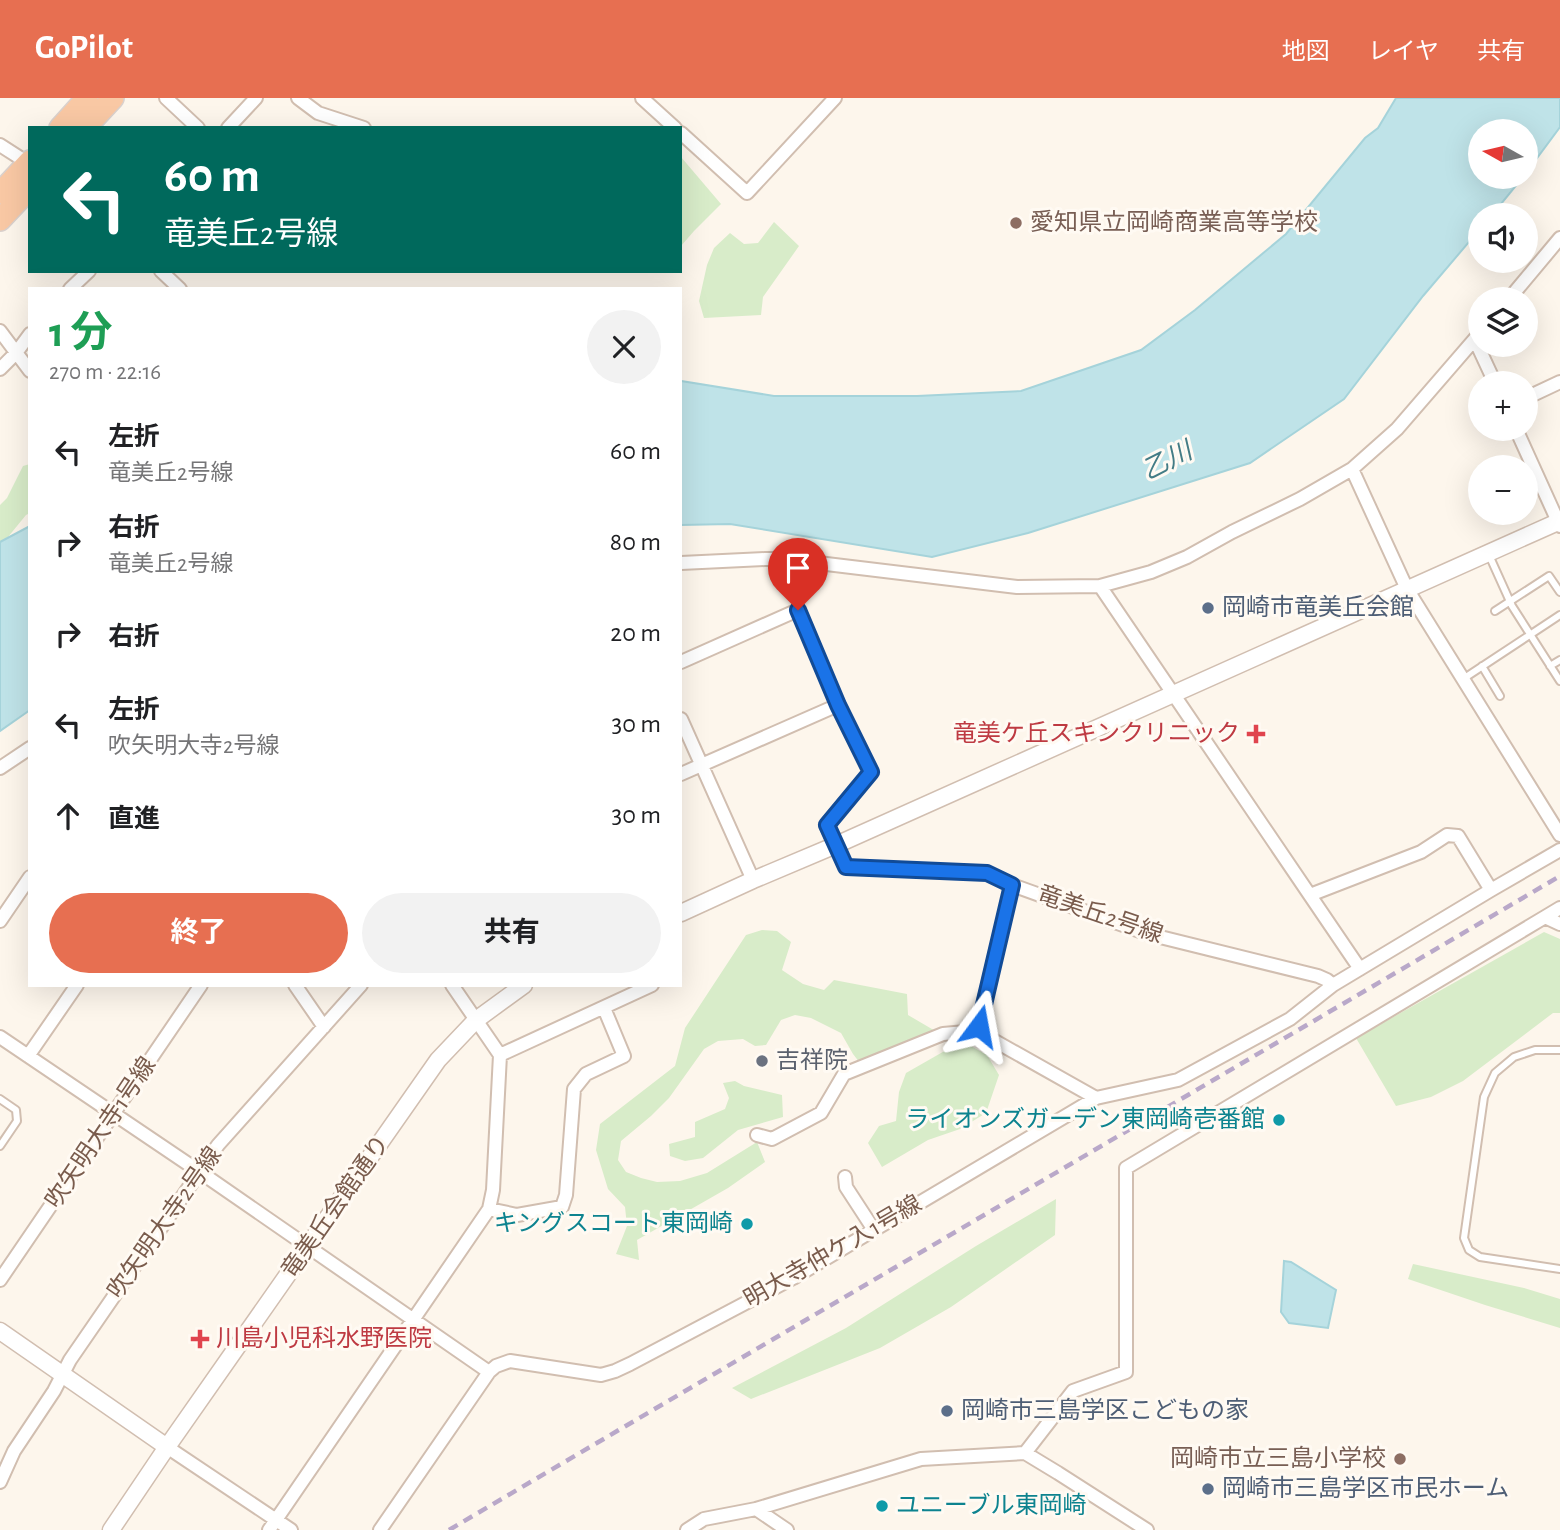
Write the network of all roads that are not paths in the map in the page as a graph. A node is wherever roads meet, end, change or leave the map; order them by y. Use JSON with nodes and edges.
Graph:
{"nodes":[{"id":1,"x":88,"y":98,"type":"edge"},
{"id":2,"x":113,"y":98,"type":"edge"},
{"id":3,"x":166,"y":98,"type":"edge"},
{"id":4,"x":256,"y":98,"type":"edge"},
{"id":5,"x":298,"y":98,"type":"edge"},
{"id":6,"x":642,"y":98,"type":"edge"},
{"id":7,"x":835,"y":98,"type":"edge"},
{"id":8,"x":62,"y":126,"type":"edge"},
{"id":9,"x":87,"y":126,"type":"edge"},
{"id":10,"x":196,"y":126,"type":"edge"},
{"id":11,"x":230,"y":126,"type":"edge"},
{"id":12,"x":358,"y":126,"type":"edge"},
{"id":13,"x":673,"y":126,"type":"edge"},
{"id":14,"x":682,"y":134,"type":"edge"},
{"id":15,"x":0,"y":145,"type":"edge"},
{"id":16,"x":28,"y":161,"type":"edge"},
{"id":17,"x":28,"y":163,"type":"edge"},
{"id":18,"x":28,"y":190,"type":"edge"},
{"id":19,"x":0,"y":193,"type":"edge"},
{"id":20,"x":0,"y":220,"type":"edge"},
{"id":21,"x":1560,"y":238,"type":"edge"},
{"id":22,"x":87,"y":273,"type":"edge"},
{"id":23,"x":163,"y":273,"type":"edge"},
{"id":24,"x":72,"y":287,"type":"edge"},
{"id":25,"x":178,"y":287,"type":"edge"},
{"id":26,"x":1519,"y":287,"type":"edge"},
{"id":27,"x":0,"y":331,"type":"edge"},
{"id":28,"x":28,"y":337,"type":"edge"},
{"id":29,"x":1468,"y":348,"type":"edge"},
{"id":30,"x":16,"y":353,"type":"junction"},
{"id":31,"x":0,"y":369,"type":"edge"},
{"id":32,"x":28,"y":369,"type":"edge"},
{"id":33,"x":1560,"y":382,"type":"edge"},
{"id":34,"x":1538,"y":392,"type":"edge"},
{"id":35,"x":1521,"y":441,"type":"edge"},
{"id":36,"x":1352,"y":469,"type":"junction"},
{"id":37,"x":1559,"y":523,"type":"edge"},
{"id":38,"x":1488,"y":553,"type":"junction"},
{"id":39,"x":682,"y":563,"type":"edge"},
{"id":40,"x":1100,"y":586,"type":"junction"},
{"id":41,"x":1407,"y":589,"type":"junction"},
{"id":42,"x":1560,"y":592,"type":"edge"},
{"id":43,"x":1510,"y":602,"type":"junction"},
{"id":44,"x":1495,"y":611,"type":"dead end"},
{"id":45,"x":1560,"y":615,"type":"edge"},
{"id":46,"x":1530,"y":635,"type":"junction"},
{"id":47,"x":1560,"y":660,"type":"edge"},
{"id":48,"x":682,"y":662,"type":"edge"},
{"id":49,"x":1482,"y":666,"type":"junction"},
{"id":50,"x":1550,"y":666,"type":"junction"},
{"id":51,"x":1463,"y":679,"type":"junction"},
{"id":52,"x":1560,"y":681,"type":"edge"},
{"id":53,"x":1173,"y":693,"type":"junction"},
{"id":54,"x":1500,"y":696,"type":"dead end"},
{"id":55,"x":838,"y":705,"type":"junction"},
{"id":56,"x":682,"y":721,"type":"edge"},
{"id":57,"x":28,"y":749,"type":"edge"},
{"id":58,"x":701,"y":765,"type":"junction"},
{"id":59,"x":0,"y":768,"type":"edge"},
{"id":60,"x":682,"y":774,"type":"edge"},
{"id":61,"x":1560,"y":835,"type":"edge"},
{"id":62,"x":836,"y":845,"type":"junction"},
{"id":63,"x":1560,"y":850,"type":"edge"},
{"id":64,"x":28,"y":880,"type":"edge"},
{"id":65,"x":753,"y":880,"type":"junction"},
{"id":66,"x":1012,"y":885,"type":"junction"},
{"id":67,"x":1491,"y":890,"type":"junction"},
{"id":68,"x":1310,"y":895,"type":"junction"},
{"id":69,"x":1560,"y":908,"type":"edge"},
{"id":70,"x":682,"y":913,"type":"edge"},
{"id":71,"x":1545,"y":917,"type":"junction"},
{"id":72,"x":0,"y":921,"type":"edge"},
{"id":73,"x":1560,"y":923,"type":"edge"},
{"id":74,"x":1360,"y":969,"type":"junction"},
{"id":75,"x":1333,"y":985,"type":"junction"},
{"id":76,"x":76,"y":987,"type":"edge"},
{"id":77,"x":200,"y":987,"type":"edge"},
{"id":78,"x":296,"y":987,"type":"edge"},
{"id":79,"x":358,"y":987,"type":"edge"},
{"id":80,"x":454,"y":987,"type":"edge"},
{"id":81,"x":521,"y":987,"type":"edge"},
{"id":82,"x":648,"y":987,"type":"edge"},
{"id":83,"x":604,"y":1008,"type":"junction"},
{"id":84,"x":476,"y":1020,"type":"junction"},
{"id":85,"x":324,"y":1027,"type":"junction"},
{"id":86,"x":976,"y":1031,"type":"junction"},
{"id":87,"x":0,"y":1037,"type":"edge"},
{"id":88,"x":1560,"y":1050,"type":"edge"},
{"id":89,"x":500,"y":1055,"type":"junction"},
{"id":90,"x":28,"y":1056,"type":"junction"},
{"id":91,"x":1096,"y":1098,"type":"junction"},
{"id":92,"x":0,"y":1099,"type":"edge"},
{"id":93,"x":113,"y":1115,"type":"junction"},
{"id":94,"x":757,"y":1135,"type":"dead end"},
{"id":95,"x":0,"y":1146,"type":"edge"},
{"id":96,"x":200,"y":1172,"type":"junction"},
{"id":97,"x":845,"y":1177,"type":"dead end"},
{"id":98,"x":489,"y":1209,"type":"junction"},
{"id":99,"x":874,"y":1230,"type":"junction"},
{"id":100,"x":308,"y":1247,"type":"junction"},
{"id":101,"x":1560,"y":1269,"type":"edge"},
{"id":102,"x":0,"y":1280,"type":"edge"},
{"id":103,"x":413,"y":1319,"type":"junction"},
{"id":104,"x":0,"y":1331,"type":"edge"},
{"id":105,"x":489,"y":1372,"type":"junction"},
{"id":106,"x":62,"y":1374,"type":"junction"},
{"id":107,"x":167,"y":1447,"type":"junction"},
{"id":108,"x":1025,"y":1453,"type":"junction"},
{"id":109,"x":0,"y":1482,"type":"edge"},
{"id":110,"x":756,"y":1509,"type":"junction"},
{"id":111,"x":273,"y":1525,"type":"edge"},
{"id":112,"x":111,"y":1530,"type":"edge"},
{"id":113,"x":291,"y":1530,"type":"edge"},
{"id":114,"x":380,"y":1530,"type":"edge"},
{"id":115,"x":687,"y":1530,"type":"edge"},
{"id":116,"x":787,"y":1530,"type":"edge"},
{"id":117,"x":1147,"y":1530,"type":"edge"}],
"edges":[{"from":1,"to":8,"type":"highway"},
{"from":2,"to":9,"type":"highway"},
{"from":3,"to":10,"type":"street"},
{"from":4,"to":11,"type":"street"},
{"from":5,"to":12,"type":"street"},
{"from":6,"to":13,"type":"street"},
{"from":7,"to":14,"type":"street"},
{"from":15,"to":16,"type":"street"},
{"from":17,"to":19,"type":"highway"},
{"from":18,"to":20,"type":"highway"},
{"from":21,"to":26,"type":"street"},
{"from":22,"to":24,"type":"street"},
{"from":23,"to":25,"type":"street"},
{"from":27,"to":30,"type":"street"},
{"from":28,"to":30,"type":"street"},
{"from":29,"to":36,"type":"street"},
{"from":30,"to":31,"type":"street"},
{"from":30,"to":32,"type":"street"},
{"from":33,"to":34,"type":"street"},
{"from":35,"to":37,"type":"street"},
{"from":36,"to":40,"type":"street"},
{"from":36,"to":41,"type":"street"},
{"from":37,"to":38,"type":"street"},
{"from":38,"to":41,"type":"street"},
{"from":38,"to":43,"type":"lane"},
{"from":39,"to":40,"type":"street"},
{"from":40,"to":53,"type":"street"},
{"from":41,"to":51,"type":"street"},
{"from":41,"to":53,"type":"street"},
{"from":42,"to":43,"type":"lane"},
{"from":43,"to":44,"type":"lane"},
{"from":43,"to":46,"type":"lane"},
{"from":45,"to":46,"type":"lane"},
{"from":46,"to":49,"type":"lane"},
{"from":46,"to":50,"type":"lane"},
{"from":47,"to":50,"type":"lane"},
{"from":48,"to":55,"type":"street"},
{"from":49,"to":51,"type":"lane"},
{"from":49,"to":54,"type":"lane"},
{"from":50,"to":52,"type":"lane"},
{"from":51,"to":61,"type":"street"},
{"from":53,"to":62,"type":"street"},
{"from":53,"to":68,"type":"street"},
{"from":55,"to":58,"type":"street"},
{"from":55,"to":62,"type":"street"},
{"from":56,"to":58,"type":"street"},
{"from":57,"to":59,"type":"street"},
{"from":58,"to":60,"type":"street"},
{"from":58,"to":65,"type":"street"},
{"from":62,"to":65,"type":"street"},
{"from":62,"to":66,"type":"street","name":"竜美丘2号線"},
{"from":63,"to":67,"type":"street"},
{"from":64,"to":72,"type":"street"},
{"from":65,"to":70,"type":"street"},
{"from":66,"to":75,"type":"street","name":"竜美丘2号線"},
{"from":66,"to":86,"type":"street"},
{"from":67,"to":68,"type":"street"},
{"from":67,"to":74,"type":"street"},
{"from":68,"to":74,"type":"street"},
{"from":69,"to":71,"type":"street"},
{"from":71,"to":73,"type":"street"},
{"from":71,"to":108,"type":"street"},
{"from":74,"to":75,"type":"street","name":"明大寺仲ケ入1号線"},
{"from":75,"to":91,"type":"street","name":"明大寺仲ケ入1号線"},
{"from":76,"to":90,"type":"street"},
{"from":77,"to":93,"type":"street","name":"吹矢明大寺1号線"},
{"from":78,"to":85,"type":"street"},
{"from":79,"to":85,"type":"street","name":"吹矢明大寺2号線"},
{"from":80,"to":84,"type":"street"},
{"from":81,"to":84,"type":"street","name":"竜美丘会館通り"},
{"from":82,"to":83,"type":"street"},
{"from":83,"to":89,"type":"street"},
{"from":83,"to":98,"type":"street"},
{"from":84,"to":89,"type":"street"},
{"from":84,"to":100,"type":"street","name":"竜美丘会館通り"},
{"from":85,"to":96,"type":"street","name":"吹矢明大寺2号線"},
{"from":86,"to":91,"type":"street"},
{"from":86,"to":94,"type":"street"},
{"from":87,"to":90,"type":"street"},
{"from":88,"to":101,"type":"lane"},
{"from":89,"to":98,"type":"street"},
{"from":90,"to":93,"type":"street"},
{"from":91,"to":99,"type":"street","name":"明大寺仲ケ入1号線"},
{"from":92,"to":95,"type":"lane"},
{"from":93,"to":96,"type":"street"},
{"from":93,"to":102,"type":"street","name":"吹矢明大寺1号線"},
{"from":96,"to":100,"type":"street"},
{"from":96,"to":106,"type":"street","name":"吹矢明大寺2号線"},
{"from":97,"to":99,"type":"street"},
{"from":98,"to":103,"type":"street"},
{"from":99,"to":105,"type":"street","name":"明大寺仲ケ入1号線"},
{"from":100,"to":103,"type":"street"},
{"from":100,"to":107,"type":"street","name":"竜美丘会館通り"},
{"from":103,"to":105,"type":"street"},
{"from":103,"to":111,"type":"street"},
{"from":104,"to":106,"type":"street"},
{"from":105,"to":114,"type":"street"},
{"from":106,"to":107,"type":"street"},
{"from":106,"to":109,"type":"street","name":"吹矢明大寺2号線"},
{"from":107,"to":111,"type":"street"},
{"from":107,"to":112,"type":"street","name":"竜美丘会館通り"},
{"from":108,"to":110,"type":"street"},
{"from":108,"to":117,"type":"street"},
{"from":110,"to":115,"type":"street"},
{"from":110,"to":116,"type":"street"},
{"from":111,"to":113,"type":"street"}]}
